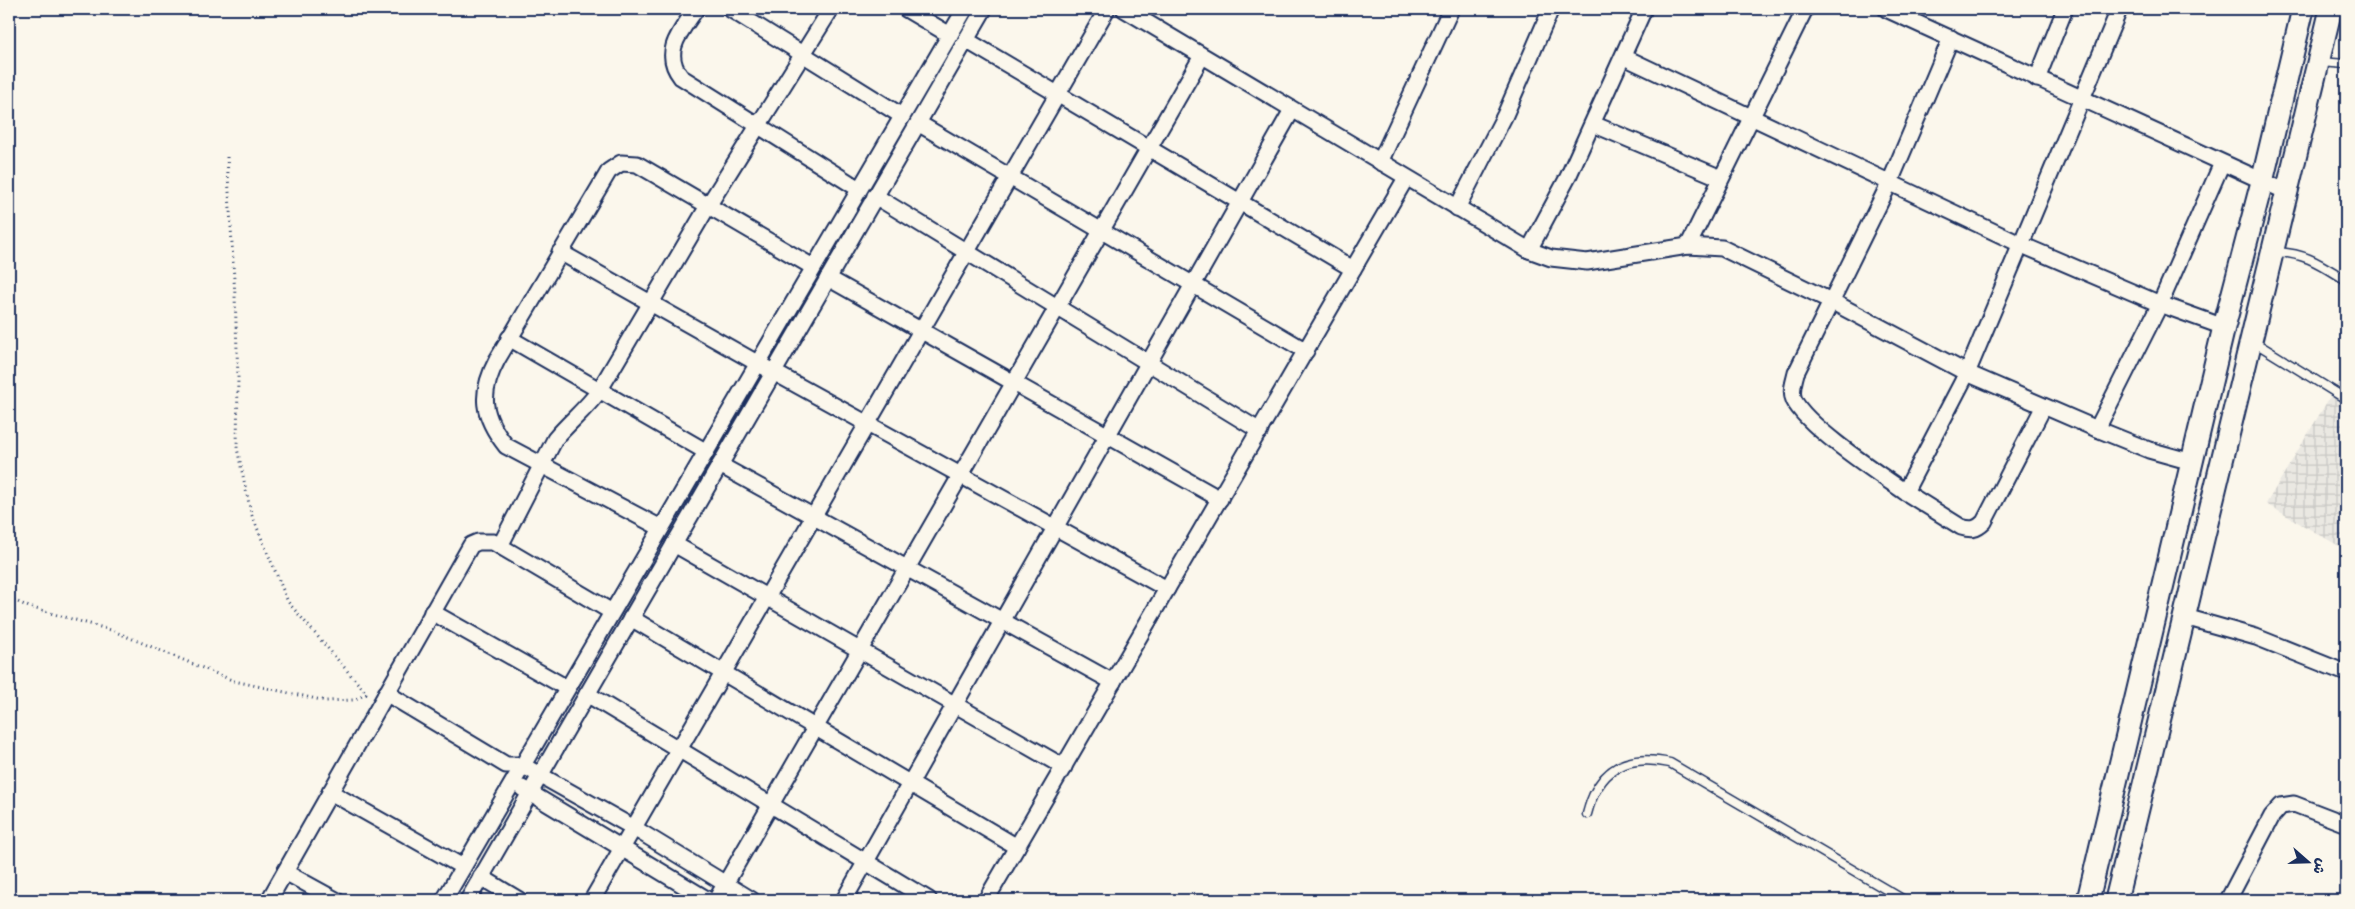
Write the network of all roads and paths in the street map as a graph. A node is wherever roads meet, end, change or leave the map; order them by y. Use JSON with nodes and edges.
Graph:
{"nodes":[{"id":1,"x":696,"y":9,"type":"edge"},
{"id":2,"x":730,"y":9,"type":"edge"},
{"id":3,"x":831,"y":9,"type":"edge"},
{"id":4,"x":906,"y":9,"type":"edge"},
{"id":5,"x":965,"y":9,"type":"edge"},
{"id":6,"x":984,"y":9,"type":"edge"},
{"id":7,"x":1107,"y":9,"type":"edge"},
{"id":8,"x":1124,"y":9,"type":"edge"},
{"id":9,"x":1451,"y":9,"type":"edge"},
{"id":10,"x":1551,"y":9,"type":"edge"},
{"id":11,"x":1644,"y":9,"type":"edge"},
{"id":12,"x":1805,"y":9,"type":"edge"},
{"id":13,"x":1886,"y":9,"type":"edge"},
{"id":14,"x":2065,"y":9,"type":"edge"},
{"id":15,"x":2303,"y":9,"type":"edge"},
{"id":16,"x":2331,"y":9,"type":"edge"},
{"id":17,"x":2118,"y":10,"type":"dead end"},
{"id":18,"x":950,"y":35,"type":"junction"},
{"id":19,"x":1951,"y":38,"type":"junction"},
{"id":20,"x":966,"y":40,"type":"junction"},
{"id":21,"x":803,"y":54,"type":"junction"},
{"id":22,"x":1202,"y":56,"type":"junction"},
{"id":23,"x":1624,"y":57,"type":"junction"},
{"id":24,"x":2318,"y":62,"type":"junction"},
{"id":25,"x":2346,"y":64,"type":"edge"},
{"id":26,"x":2037,"y":79,"type":"junction"},
{"id":27,"x":1058,"y":94,"type":"junction"},
{"id":28,"x":2080,"y":98,"type":"junction"},
{"id":29,"x":1292,"y":110,"type":"junction"},
{"id":30,"x":902,"y":116,"type":"junction"},
{"id":31,"x":1753,"y":116,"type":"junction"},
{"id":32,"x":918,"y":123,"type":"junction"},
{"id":33,"x":1592,"y":124,"type":"junction"},
{"id":34,"x":759,"y":126,"type":"junction"},
{"id":35,"x":1149,"y":148,"type":"junction"},
{"id":36,"x":227,"y":158,"type":"dead end"},
{"id":37,"x":1380,"y":162,"type":"junction"},
{"id":38,"x":2222,"y":163,"type":"junction"},
{"id":39,"x":1010,"y":177,"type":"junction"},
{"id":40,"x":1406,"y":178,"type":"junction"},
{"id":41,"x":1721,"y":178,"type":"junction"},
{"id":42,"x":1890,"y":182,"type":"junction"},
{"id":43,"x":2262,"y":182,"type":"junction"},
{"id":44,"x":859,"y":188,"type":"junction"},
{"id":45,"x":2287,"y":192,"type":"junction"},
{"id":46,"x":875,"y":196,"type":"junction"},
{"id":47,"x":1240,"y":202,"type":"junction"},
{"id":48,"x":708,"y":206,"type":"junction"},
{"id":49,"x":1457,"y":208,"type":"junction"},
{"id":50,"x":1102,"y":231,"type":"junction"},
{"id":51,"x":2022,"y":244,"type":"junction"},
{"id":52,"x":1688,"y":246,"type":"junction"},
{"id":53,"x":1529,"y":250,"type":"junction"},
{"id":54,"x":560,"y":252,"type":"junction"},
{"id":55,"x":966,"y":252,"type":"junction"},
{"id":56,"x":2273,"y":252,"type":"junction"},
{"id":57,"x":813,"y":267,"type":"junction"},
{"id":58,"x":1354,"y":270,"type":"junction"},
{"id":59,"x":828,"y":278,"type":"junction"},
{"id":60,"x":2346,"y":280,"type":"edge"},
{"id":61,"x":1193,"y":285,"type":"junction"},
{"id":62,"x":1830,"y":301,"type":"junction"},
{"id":63,"x":650,"y":303,"type":"junction"},
{"id":64,"x":2160,"y":304,"type":"junction"},
{"id":65,"x":1058,"y":308,"type":"junction"},
{"id":66,"x":2224,"y":327,"type":"junction"},
{"id":67,"x":921,"y":331,"type":"junction"},
{"id":68,"x":509,"y":338,"type":"junction"},
{"id":69,"x":2252,"y":341,"type":"junction"},
{"id":70,"x":1306,"y":351,"type":"junction"},
{"id":71,"x":757,"y":363,"type":"junction"},
{"id":72,"x":1148,"y":363,"type":"junction"},
{"id":73,"x":773,"y":372,"type":"junction"},
{"id":74,"x":1967,"y":373,"type":"junction"},
{"id":75,"x":1014,"y":383,"type":"junction"},
{"id":76,"x":599,"y":391,"type":"junction"},
{"id":77,"x":2346,"y":399,"type":"edge"},
{"id":78,"x":2043,"y":408,"type":"junction"},
{"id":79,"x":867,"y":424,"type":"junction"},
{"id":80,"x":2097,"y":429,"type":"junction"},
{"id":81,"x":2200,"y":429,"type":"junction"},
{"id":82,"x":1260,"y":431,"type":"junction"},
{"id":83,"x":2230,"y":434,"type":"junction"},
{"id":84,"x":1107,"y":436,"type":"junction"},
{"id":85,"x":705,"y":451,"type":"junction"},
{"id":86,"x":2192,"y":462,"type":"junction"},
{"id":87,"x":720,"y":465,"type":"junction"},
{"id":88,"x":542,"y":466,"type":"junction"},
{"id":89,"x":961,"y":476,"type":"junction"},
{"id":90,"x":1905,"y":492,"type":"junction"},
{"id":91,"x":1220,"y":499,"type":"junction"},
{"id":92,"x":814,"y":517,"type":"junction"},
{"id":93,"x":1055,"y":527,"type":"junction"},
{"id":94,"x":661,"y":528,"type":"junction"},
{"id":95,"x":674,"y":544,"type":"junction"},
{"id":96,"x":500,"y":546,"type":"junction"},
{"id":97,"x":907,"y":568,"type":"junction"},
{"id":98,"x":1167,"y":589,"type":"junction"},
{"id":99,"x":767,"y":597,"type":"junction"},
{"id":100,"x":9,"y":598,"type":"edge"},
{"id":101,"x":432,"y":612,"type":"junction"},
{"id":102,"x":612,"y":612,"type":"junction"},
{"id":103,"x":2185,"y":616,"type":"junction"},
{"id":104,"x":631,"y":618,"type":"junction"},
{"id":105,"x":1002,"y":621,"type":"junction"},
{"id":106,"x":860,"y":650,"type":"junction"},
{"id":107,"x":723,"y":673,"type":"junction"},
{"id":108,"x":2346,"y":673,"type":"edge"},
{"id":109,"x":1113,"y":682,"type":"junction"},
{"id":110,"x":567,"y":688,"type":"junction"},
{"id":111,"x":386,"y":693,"type":"junction"},
{"id":112,"x":367,"y":694,"type":"junction"},
{"id":113,"x":587,"y":694,"type":"junction"},
{"id":114,"x":955,"y":704,"type":"junction"},
{"id":115,"x":378,"y":707,"type":"junction"},
{"id":116,"x":816,"y":728,"type":"junction"},
{"id":117,"x":679,"y":750,"type":"junction"},
{"id":118,"x":522,"y":765,"type":"junction"},
{"id":119,"x":506,"y":766,"type":"junction"},
{"id":120,"x":1064,"y":767,"type":"junction"},
{"id":121,"x":541,"y":775,"type":"junction"},
{"id":122,"x":512,"y":782,"type":"junction"},
{"id":123,"x":910,"y":784,"type":"junction"},
{"id":124,"x":330,"y":792,"type":"junction"},
{"id":125,"x":530,"y":792,"type":"junction"},
{"id":126,"x":771,"y":805,"type":"junction"},
{"id":127,"x":1588,"y":814,"type":"dead end"},
{"id":128,"x":2346,"y":824,"type":"edge"},
{"id":129,"x":634,"y":828,"type":"junction"},
{"id":130,"x":622,"y":847,"type":"junction"},
{"id":131,"x":1017,"y":847,"type":"junction"},
{"id":132,"x":865,"y":862,"type":"junction"},
{"id":133,"x":463,"y":867,"type":"junction"},
{"id":134,"x":285,"y":872,"type":"junction"},
{"id":135,"x":481,"y":877,"type":"junction"},
{"id":136,"x":726,"y":883,"type":"junction"},
{"id":137,"x":269,"y":900,"type":"edge"},
{"id":138,"x":336,"y":900,"type":"edge"},
{"id":139,"x":444,"y":900,"type":"edge"},
{"id":140,"x":468,"y":900,"type":"edge"},
{"id":141,"x":519,"y":900,"type":"edge"},
{"id":142,"x":592,"y":900,"type":"edge"},
{"id":143,"x":708,"y":900,"type":"edge"},
{"id":144,"x":716,"y":900,"type":"edge"},
{"id":145,"x":752,"y":900,"type":"edge"},
{"id":146,"x":844,"y":900,"type":"edge"},
{"id":147,"x":929,"y":900,"type":"edge"},
{"id":148,"x":986,"y":900,"type":"edge"},
{"id":149,"x":1904,"y":900,"type":"edge"},
{"id":150,"x":2088,"y":900,"type":"edge"},
{"id":151,"x":2116,"y":900,"type":"edge"},
{"id":152,"x":2228,"y":900,"type":"edge"}],
"edges":[{"from":1,"to":34,"type":"street"},
{"from":2,"to":21,"type":"street"},
{"from":3,"to":21,"type":"street"},
{"from":4,"to":18,"type":"street"},
{"from":5,"to":18,"type":"street"},
{"from":6,"to":20,"type":"street"},
{"from":7,"to":27,"type":"street"},
{"from":8,"to":22,"type":"street"},
{"from":9,"to":37,"type":"street"},
{"from":10,"to":49,"type":"street"},
{"from":11,"to":23,"type":"street"},
{"from":12,"to":31,"type":"street"},
{"from":13,"to":19,"type":"street"},
{"from":14,"to":26,"type":"street"},
{"from":15,"to":43,"type":"main road"},
{"from":16,"to":24,"type":"main road"},
{"from":17,"to":28,"type":"street"},
{"from":18,"to":30,"type":"street"},
{"from":19,"to":26,"type":"street"},
{"from":19,"to":42,"type":"street"},
{"from":20,"to":27,"type":"street"},
{"from":20,"to":32,"type":"street"},
{"from":21,"to":30,"type":"street"},
{"from":21,"to":34,"type":"street"},
{"from":22,"to":29,"type":"street"},
{"from":22,"to":35,"type":"street"},
{"from":23,"to":31,"type":"street"},
{"from":23,"to":33,"type":"street"},
{"from":24,"to":25,"type":"lane"},
{"from":24,"to":45,"type":"main road"},
{"from":26,"to":28,"type":"street"},
{"from":27,"to":35,"type":"street"},
{"from":27,"to":39,"type":"street"},
{"from":28,"to":38,"type":"street"},
{"from":28,"to":51,"type":"street"},
{"from":29,"to":37,"type":"street"},
{"from":29,"to":47,"type":"street"},
{"from":30,"to":44,"type":"street"},
{"from":31,"to":41,"type":"street"},
{"from":31,"to":42,"type":"street"},
{"from":32,"to":39,"type":"street"},
{"from":32,"to":46,"type":"street"},
{"from":33,"to":41,"type":"street"},
{"from":33,"to":53,"type":"street"},
{"from":34,"to":44,"type":"street"},
{"from":34,"to":48,"type":"street"},
{"from":35,"to":47,"type":"street"},
{"from":35,"to":50,"type":"street"},
{"from":36,"to":112,"type":"path"},
{"from":37,"to":40,"type":"street"},
{"from":38,"to":43,"type":"street"},
{"from":38,"to":64,"type":"street"},
{"from":39,"to":50,"type":"street"},
{"from":39,"to":55,"type":"street"},
{"from":40,"to":49,"type":"street"},
{"from":40,"to":58,"type":"street"},
{"from":41,"to":52,"type":"street"},
{"from":42,"to":51,"type":"street"},
{"from":42,"to":62,"type":"street"},
{"from":43,"to":45,"type":"street"},
{"from":43,"to":66,"type":"main road"},
{"from":44,"to":57,"type":"street"},
{"from":45,"to":56,"type":"main road"},
{"from":46,"to":55,"type":"street"},
{"from":46,"to":59,"type":"street"},
{"from":47,"to":58,"type":"street"},
{"from":47,"to":61,"type":"street"},
{"from":48,"to":54,"type":"street"},
{"from":48,"to":57,"type":"street"},
{"from":48,"to":63,"type":"street"},
{"from":49,"to":53,"type":"street"},
{"from":50,"to":61,"type":"street"},
{"from":50,"to":65,"type":"street"},
{"from":51,"to":64,"type":"street"},
{"from":51,"to":74,"type":"street"},
{"from":52,"to":53,"type":"street"},
{"from":52,"to":62,"type":"street"},
{"from":54,"to":63,"type":"street"},
{"from":54,"to":68,"type":"street"},
{"from":55,"to":65,"type":"street"},
{"from":55,"to":67,"type":"street"},
{"from":56,"to":60,"type":"lane"},
{"from":56,"to":69,"type":"main road"},
{"from":57,"to":71,"type":"street"},
{"from":58,"to":70,"type":"street"},
{"from":59,"to":67,"type":"street"},
{"from":59,"to":73,"type":"street"},
{"from":61,"to":70,"type":"street"},
{"from":61,"to":72,"type":"street"},
{"from":62,"to":74,"type":"street"},
{"from":62,"to":90,"type":"street"},
{"from":63,"to":71,"type":"street"},
{"from":63,"to":76,"type":"street"},
{"from":64,"to":66,"type":"street"},
{"from":64,"to":80,"type":"street"},
{"from":65,"to":72,"type":"street"},
{"from":65,"to":75,"type":"street"},
{"from":66,"to":81,"type":"main road"},
{"from":67,"to":75,"type":"street"},
{"from":67,"to":79,"type":"street"},
{"from":68,"to":76,"type":"street"},
{"from":68,"to":88,"type":"street"},
{"from":69,"to":77,"type":"lane"},
{"from":69,"to":83,"type":"main road"},
{"from":70,"to":82,"type":"street"},
{"from":71,"to":73,"type":"street"},
{"from":71,"to":85,"type":"street"},
{"from":72,"to":82,"type":"street"},
{"from":72,"to":84,"type":"street"},
{"from":73,"to":79,"type":"street"},
{"from":73,"to":87,"type":"street"},
{"from":74,"to":78,"type":"street"},
{"from":74,"to":90,"type":"street"},
{"from":75,"to":84,"type":"street"},
{"from":75,"to":89,"type":"street"},
{"from":76,"to":85,"type":"street"},
{"from":76,"to":88,"type":"street"},
{"from":78,"to":80,"type":"street"},
{"from":78,"to":90,"type":"street"},
{"from":79,"to":89,"type":"street"},
{"from":79,"to":92,"type":"street"},
{"from":80,"to":86,"type":"street"},
{"from":81,"to":83,"type":"main road"},
{"from":81,"to":86,"type":"main road"},
{"from":82,"to":91,"type":"street"},
{"from":83,"to":103,"type":"main road"},
{"from":84,"to":91,"type":"street"},
{"from":84,"to":93,"type":"street"},
{"from":85,"to":94,"type":"street"},
{"from":86,"to":150,"type":"main road"},
{"from":87,"to":92,"type":"street"},
{"from":87,"to":95,"type":"street"},
{"from":88,"to":94,"type":"street"},
{"from":88,"to":96,"type":"street"},
{"from":89,"to":93,"type":"street"},
{"from":89,"to":97,"type":"street"},
{"from":91,"to":98,"type":"street"},
{"from":92,"to":97,"type":"street"},
{"from":92,"to":99,"type":"street"},
{"from":93,"to":98,"type":"street"},
{"from":93,"to":105,"type":"street"},
{"from":94,"to":102,"type":"street"},
{"from":95,"to":99,"type":"street"},
{"from":95,"to":104,"type":"street"},
{"from":96,"to":101,"type":"street"},
{"from":96,"to":102,"type":"street"},
{"from":97,"to":105,"type":"street"},
{"from":97,"to":106,"type":"street"},
{"from":98,"to":109,"type":"street"},
{"from":99,"to":106,"type":"street"},
{"from":99,"to":107,"type":"street"},
{"from":100,"to":112,"type":"path"},
{"from":101,"to":110,"type":"street"},
{"from":101,"to":111,"type":"street"},
{"from":102,"to":110,"type":"street"},
{"from":103,"to":108,"type":"street"},
{"from":103,"to":151,"type":"main road"},
{"from":104,"to":107,"type":"street"},
{"from":104,"to":113,"type":"street"},
{"from":105,"to":109,"type":"street"},
{"from":105,"to":114,"type":"street"},
{"from":106,"to":114,"type":"street"},
{"from":106,"to":116,"type":"street"},
{"from":107,"to":116,"type":"street"},
{"from":107,"to":117,"type":"street"},
{"from":109,"to":120,"type":"street"},
{"from":110,"to":118,"type":"street"},
{"from":111,"to":115,"type":"street"},
{"from":111,"to":119,"type":"street"},
{"from":112,"to":115,"type":"path"},
{"from":113,"to":117,"type":"street"},
{"from":113,"to":121,"type":"street"},
{"from":114,"to":120,"type":"street"},
{"from":114,"to":123,"type":"street"},
{"from":115,"to":124,"type":"street"},
{"from":116,"to":123,"type":"street"},
{"from":116,"to":126,"type":"street"},
{"from":117,"to":126,"type":"street"},
{"from":117,"to":129,"type":"street"},
{"from":118,"to":119,"type":"street"},
{"from":118,"to":121,"type":"street"},
{"from":118,"to":122,"type":"street"},
{"from":119,"to":122,"type":"street"},
{"from":120,"to":131,"type":"street"},
{"from":121,"to":125,"type":"street"},
{"from":121,"to":129,"type":"street"},
{"from":122,"to":125,"type":"street"},
{"from":122,"to":133,"type":"street"},
{"from":123,"to":131,"type":"street"},
{"from":123,"to":132,"type":"street"},
{"from":124,"to":133,"type":"street"},
{"from":124,"to":134,"type":"street"},
{"from":125,"to":130,"type":"street"},
{"from":125,"to":135,"type":"street"},
{"from":126,"to":132,"type":"street"},
{"from":126,"to":136,"type":"street"},
{"from":127,"to":149,"type":"lane"},
{"from":128,"to":152,"type":"street"},
{"from":129,"to":130,"type":"street"},
{"from":129,"to":136,"type":"street"},
{"from":130,"to":142,"type":"street"},
{"from":130,"to":143,"type":"street"},
{"from":131,"to":148,"type":"street"},
{"from":132,"to":146,"type":"street"},
{"from":132,"to":147,"type":"street"},
{"from":133,"to":139,"type":"street"},
{"from":134,"to":137,"type":"street"},
{"from":134,"to":138,"type":"street"},
{"from":135,"to":140,"type":"street"},
{"from":135,"to":141,"type":"street"},
{"from":136,"to":144,"type":"street"},
{"from":136,"to":145,"type":"street"}]}
